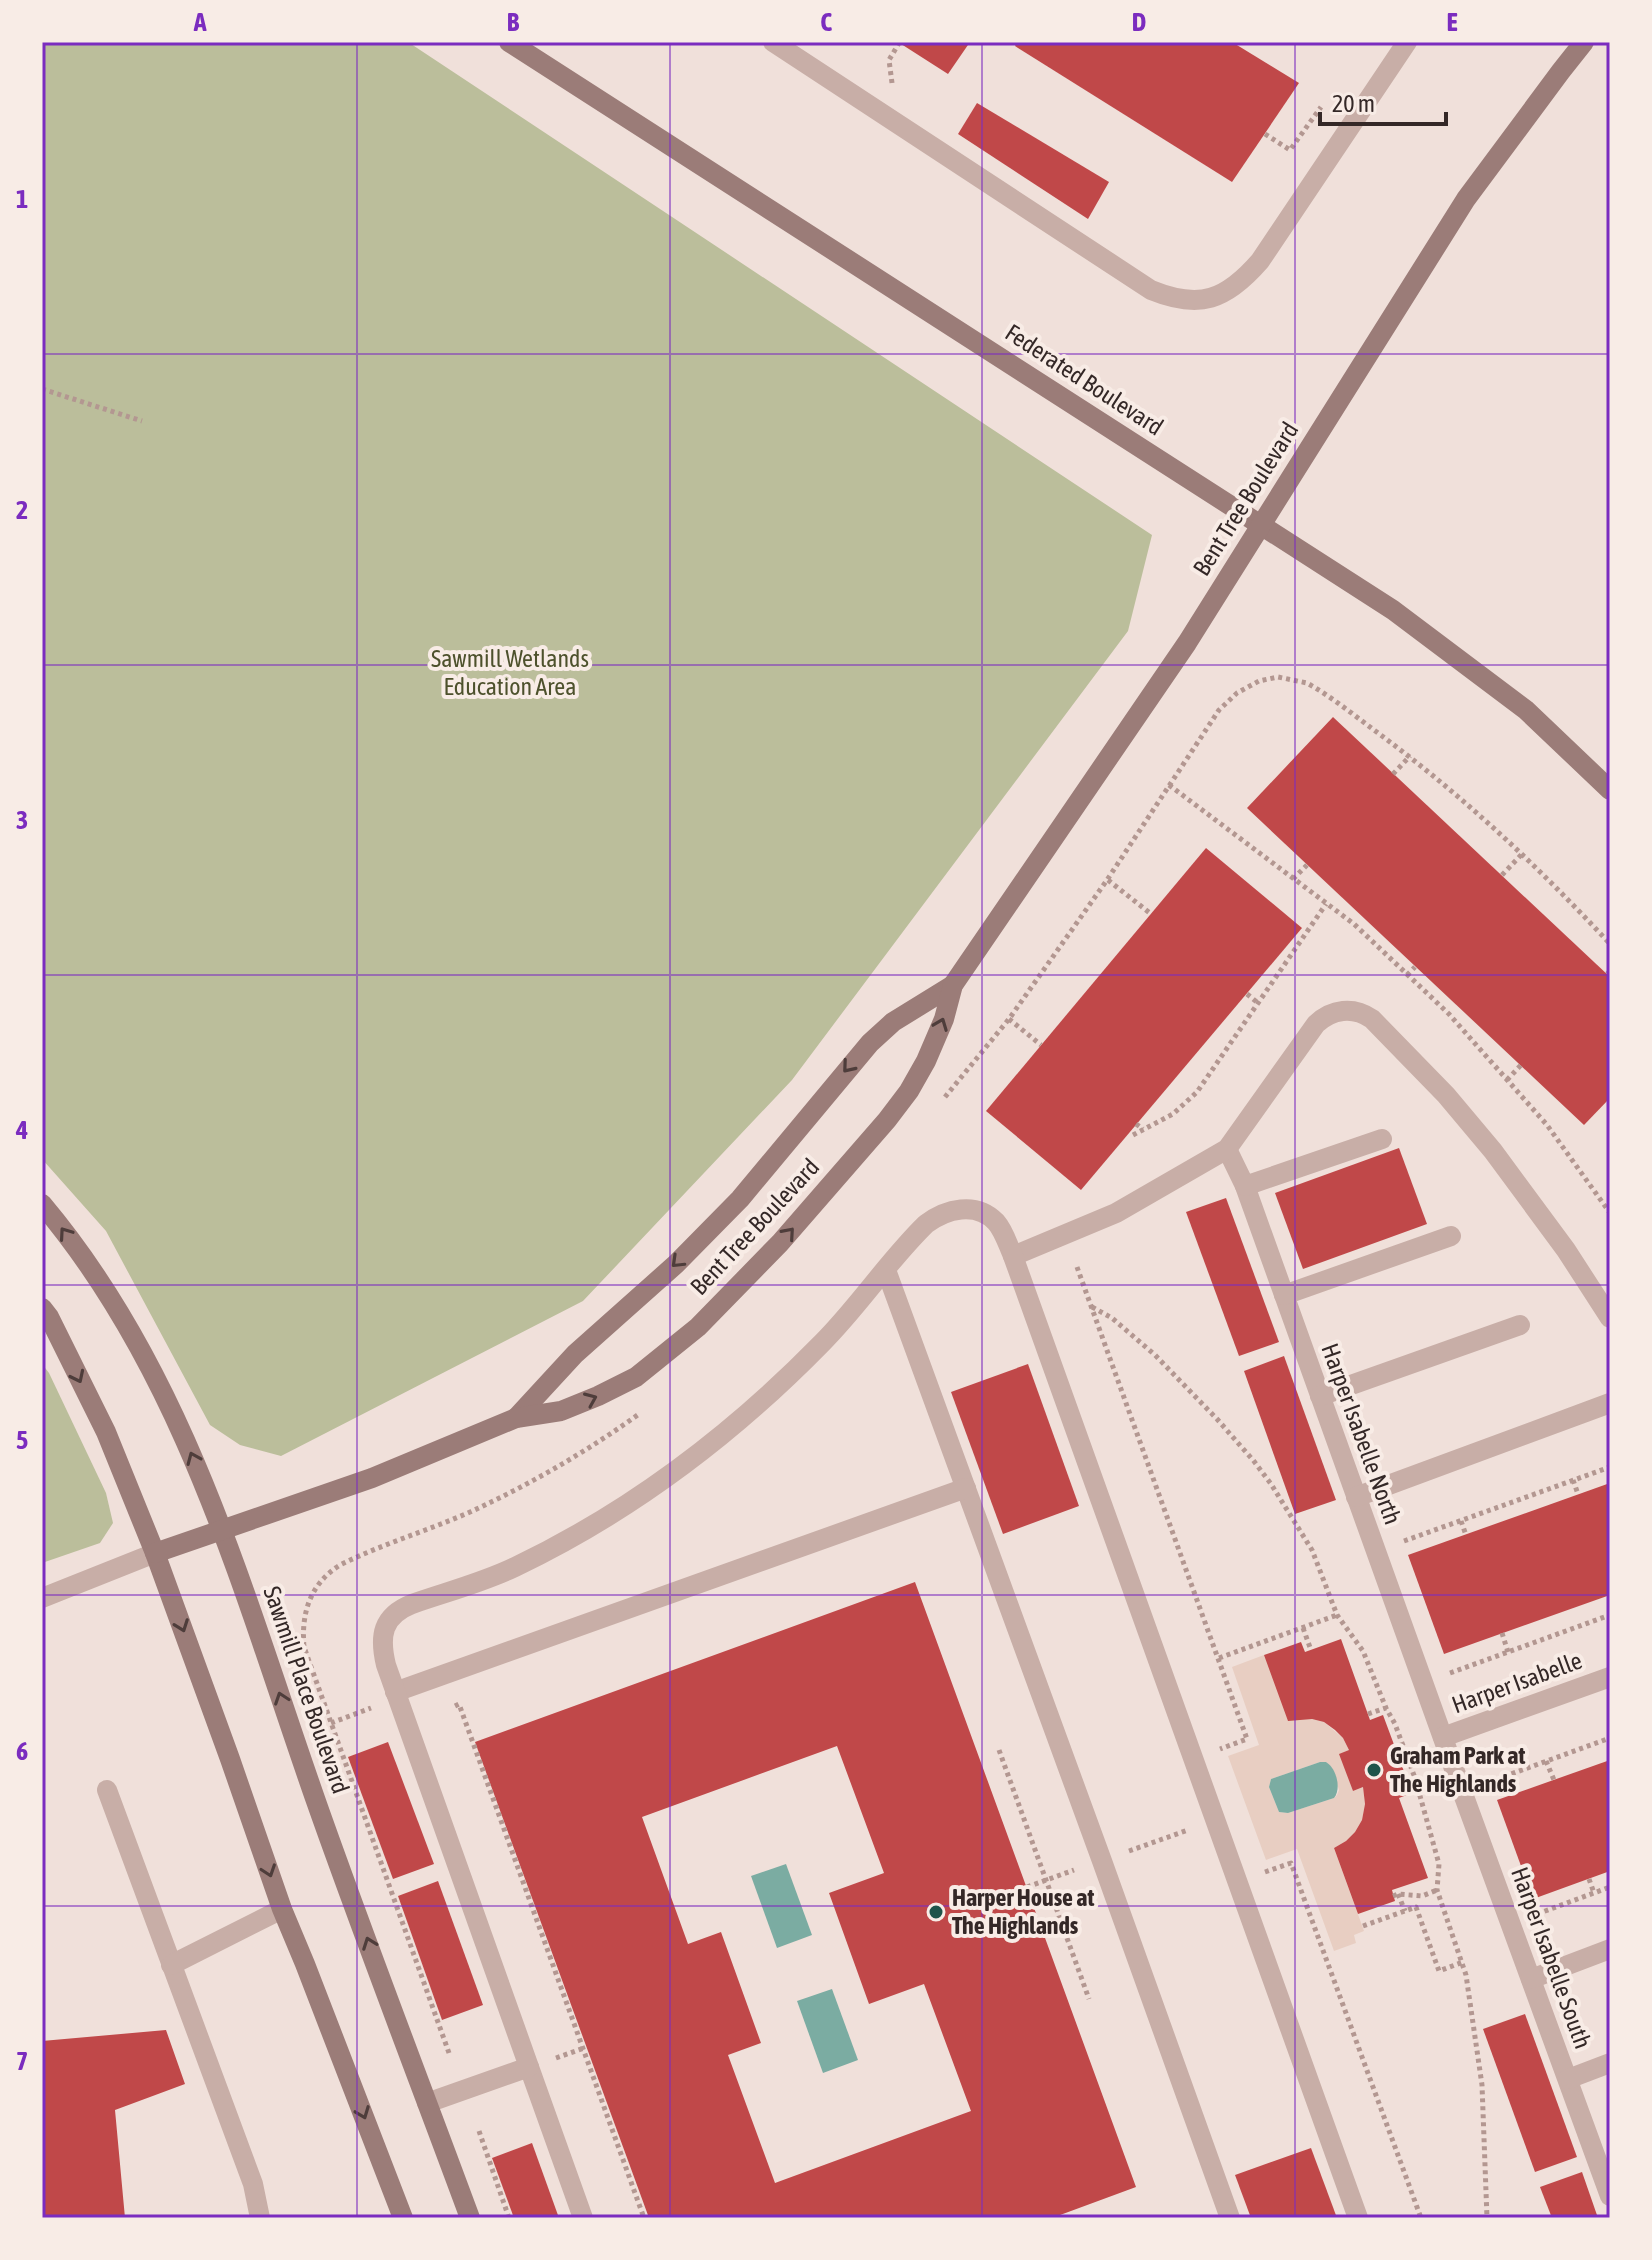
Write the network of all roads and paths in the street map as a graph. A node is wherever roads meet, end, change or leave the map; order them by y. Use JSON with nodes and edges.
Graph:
{"nodes":[{"id":1,"x":509,"y":42,"type":"edge"},
{"id":2,"x":773,"y":42,"type":"edge"},
{"id":3,"x":1407,"y":42,"type":"edge"},
{"id":4,"x":1584,"y":42,"type":"edge"},
{"id":5,"x":42,"y":389,"type":"edge"},
{"id":6,"x":142,"y":421,"type":"dead end"},
{"id":7,"x":1261,"y":524,"type":"junction"},
{"id":8,"x":1410,"y":756,"type":"junction"},
{"id":9,"x":1393,"y":774,"type":"dead end"},
{"id":10,"x":1169,"y":785,"type":"junction"},
{"id":11,"x":1610,"y":790,"type":"edge"},
{"id":12,"x":1522,"y":854,"type":"junction"},
{"id":13,"x":1307,"y":865,"type":"dead end"},
{"id":14,"x":1502,"y":875,"type":"dead end"},
{"id":15,"x":1293,"y":879,"type":"junction"},
{"id":16,"x":1107,"y":880,"type":"junction"},
{"id":17,"x":1326,"y":904,"type":"junction"},
{"id":18,"x":1151,"y":914,"type":"dead end"},
{"id":19,"x":1610,"y":944,"type":"edge"},
{"id":20,"x":1415,"y":967,"type":"dead end"},
{"id":21,"x":1407,"y":975,"type":"junction"},
{"id":22,"x":953,"y":985,"type":"junction"},
{"id":23,"x":1247,"y":994,"type":"dead end"},
{"id":24,"x":1258,"y":1003,"type":"junction"},
{"id":25,"x":1009,"y":1019,"type":"junction"},
{"id":26,"x":1041,"y":1045,"type":"dead end"},
{"id":27,"x":1521,"y":1065,"type":"dead end"},
{"id":28,"x":1507,"y":1080,"type":"junction"},
{"id":29,"x":939,"y":1104,"type":"dead end"},
{"id":30,"x":1136,"y":1124,"type":"dead end"},
{"id":31,"x":1143,"y":1129,"type":"junction"},
{"id":32,"x":1133,"y":1135,"type":"dead end"},
{"id":33,"x":1382,"y":1139,"type":"dead end"},
{"id":34,"x":1227,"y":1149,"type":"junction"},
{"id":35,"x":1245,"y":1186,"type":"junction"},
{"id":36,"x":42,"y":1204,"type":"edge"},
{"id":37,"x":1610,"y":1213,"type":"edge"},
{"id":38,"x":1451,"y":1236,"type":"dead end"},
{"id":39,"x":1013,"y":1256,"type":"junction"},
{"id":40,"x":1077,"y":1267,"type":"dead end"},
{"id":41,"x":886,"y":1270,"type":"junction"},
{"id":42,"x":1284,"y":1295,"type":"junction"},
{"id":43,"x":1091,"y":1307,"type":"junction"},
{"id":44,"x":42,"y":1308,"type":"edge"},
{"id":45,"x":1610,"y":1318,"type":"edge"},
{"id":46,"x":1520,"y":1325,"type":"dead end"},
{"id":47,"x":1320,"y":1396,"type":"junction"},
{"id":48,"x":1610,"y":1403,"type":"edge"},
{"id":49,"x":645,"y":1409,"type":"dead end"},
{"id":50,"x":516,"y":1418,"type":"junction"},
{"id":51,"x":1610,"y":1467,"type":"edge"},
{"id":52,"x":1573,"y":1480,"type":"junction"},
{"id":53,"x":966,"y":1488,"type":"junction"},
{"id":54,"x":1578,"y":1494,"type":"dead end"},
{"id":55,"x":1356,"y":1497,"type":"junction"},
{"id":56,"x":1461,"y":1521,"type":"junction"},
{"id":57,"x":223,"y":1530,"type":"junction"},
{"id":58,"x":1466,"y":1535,"type":"dead end"},
{"id":59,"x":1376,"y":1552,"type":"junction"},
{"id":60,"x":155,"y":1553,"type":"junction"},
{"id":61,"x":42,"y":1598,"type":"edge"},
{"id":62,"x":1337,"y":1615,"type":"junction"},
{"id":63,"x":1610,"y":1615,"type":"edge"},
{"id":64,"x":1303,"y":1628,"type":"junction"},
{"id":65,"x":1502,"y":1633,"type":"dead end"},
{"id":66,"x":1311,"y":1650,"type":"dead end"},
{"id":67,"x":1508,"y":1652,"type":"junction"},
{"id":68,"x":1219,"y":1658,"type":"junction"},
{"id":69,"x":1449,"y":1673,"type":"dead end"},
{"id":70,"x":1610,"y":1677,"type":"edge"},
{"id":71,"x":396,"y":1695,"type":"junction"},
{"id":72,"x":1386,"y":1708,"type":"junction"},
{"id":73,"x":1368,"y":1714,"type":"dead end"},
{"id":74,"x":331,"y":1723,"type":"junction"},
{"id":75,"x":406,"y":1723,"type":"junction"},
{"id":76,"x":1443,"y":1737,"type":"junction"},
{"id":77,"x":1610,"y":1738,"type":"edge"},
{"id":78,"x":999,"y":1750,"type":"dead end"},
{"id":79,"x":1215,"y":1751,"type":"dead end"},
{"id":80,"x":1546,"y":1761,"type":"junction"},
{"id":81,"x":1554,"y":1780,"type":"dead end"},
{"id":82,"x":1480,"y":1785,"type":"dead end"},
{"id":83,"x":107,"y":1790,"type":"dead end"},
{"id":84,"x":1260,"y":1874,"type":"dead end"},
{"id":85,"x":1589,"y":1879,"type":"dead end"},
{"id":86,"x":1610,"y":1887,"type":"edge"},
{"id":87,"x":1437,"y":1890,"type":"junction"},
{"id":88,"x":1594,"y":1893,"type":"junction"},
{"id":89,"x":282,"y":1909,"type":"junction"},
{"id":90,"x":1405,"y":1911,"type":"junction"},
{"id":91,"x":1510,"y":1924,"type":"junction"},
{"id":92,"x":1363,"y":1926,"type":"dead end"},
{"id":93,"x":1610,"y":1949,"type":"edge"},
{"id":94,"x":1463,"y":1962,"type":"junction"},
{"id":95,"x":171,"y":1965,"type":"junction"},
{"id":96,"x":1531,"y":1979,"type":"junction"},
{"id":97,"x":1089,"y":1999,"type":"dead end"},
{"id":98,"x":449,"y":2053,"type":"dead end"},
{"id":99,"x":1610,"y":2063,"type":"edge"},
{"id":100,"x":529,"y":2067,"type":"junction"},
{"id":101,"x":1568,"y":2079,"type":"junction"},
{"id":102,"x":427,"y":2103,"type":"junction"},
{"id":103,"x":479,"y":2131,"type":"dead end"},
{"id":104,"x":1606,"y":2174,"type":"edge"},
{"id":105,"x":1610,"y":2196,"type":"edge"},
{"id":106,"x":260,"y":2218,"type":"edge"},
{"id":107,"x":403,"y":2218,"type":"edge"},
{"id":108,"x":470,"y":2218,"type":"edge"},
{"id":109,"x":509,"y":2218,"type":"edge"},
{"id":110,"x":583,"y":2218,"type":"edge"},
{"id":111,"x":644,"y":2218,"type":"edge"},
{"id":112,"x":1230,"y":2218,"type":"edge"},
{"id":113,"x":1358,"y":2218,"type":"edge"},
{"id":114,"x":1421,"y":2218,"type":"edge"},
{"id":115,"x":1487,"y":2218,"type":"edge"}],
"edges":[{"from":1,"to":7,"type":"street","name":"Federated Boulevard"},
{"from":2,"to":3,"type":"street"},
{"from":4,"to":7,"type":"street","name":"Bent Tree Boulevard"},
{"from":5,"to":6,"type":"path"},
{"from":7,"to":11,"type":"street","name":"Federated Boulevard"},
{"from":7,"to":22,"type":"street","name":"Bent Tree Boulevard"},
{"from":8,"to":9,"type":"path"},
{"from":8,"to":10,"type":"path"},
{"from":8,"to":12,"type":"path"},
{"from":10,"to":15,"type":"path"},
{"from":10,"to":16,"type":"path"},
{"from":12,"to":14,"type":"path"},
{"from":12,"to":19,"type":"path"},
{"from":13,"to":15,"type":"path"},
{"from":15,"to":17,"type":"path"},
{"from":16,"to":18,"type":"path"},
{"from":16,"to":25,"type":"path"},
{"from":17,"to":21,"type":"path"},
{"from":17,"to":24,"type":"path"},
{"from":20,"to":21,"type":"path"},
{"from":21,"to":28,"type":"path"},
{"from":22,"to":50,"type":"street","name":"Bent Tree Boulevard","one_way":true},
{"from":50,"to":22,"type":"street","name":"Bent Tree Boulevard","one_way":true},
{"from":23,"to":24,"type":"path"},
{"from":24,"to":31,"type":"path"},
{"from":25,"to":26,"type":"path"},
{"from":25,"to":29,"type":"path"},
{"from":27,"to":28,"type":"path"},
{"from":28,"to":37,"type":"path"},
{"from":30,"to":31,"type":"path"},
{"from":31,"to":32,"type":"path"},
{"from":33,"to":35,"type":"street"},
{"from":34,"to":35,"type":"street","name":"Harper Isabelle North"},
{"from":34,"to":39,"type":"street"},
{"from":34,"to":45,"type":"street"},
{"from":35,"to":42,"type":"street","name":"Harper Isabelle North"},
{"from":57,"to":36,"type":"street","name":"Sawmill Place Boulevard","one_way":true},
{"from":38,"to":42,"type":"street"},
{"from":39,"to":41,"type":"street"},
{"from":39,"to":113,"type":"street"},
{"from":40,"to":43,"type":"path"},
{"from":41,"to":53,"type":"street"},
{"from":41,"to":71,"type":"street"},
{"from":42,"to":47,"type":"street","name":"Harper Isabelle North"},
{"from":43,"to":62,"type":"path"},
{"from":43,"to":68,"type":"path"},
{"from":44,"to":60,"type":"street","one_way":true},
{"from":46,"to":47,"type":"street"},
{"from":47,"to":55,"type":"street","name":"Harper Isabelle North"},
{"from":48,"to":55,"type":"street"},
{"from":49,"to":74,"type":"path"},
{"from":50,"to":57,"type":"street","name":"Bent Tree Boulevard"},
{"from":51,"to":52,"type":"path"},
{"from":52,"to":54,"type":"path"},
{"from":52,"to":56,"type":"path"},
{"from":53,"to":71,"type":"street"},
{"from":53,"to":112,"type":"street"},
{"from":55,"to":59,"type":"street","name":"Harper Isabelle North"},
{"from":56,"to":58,"type":"path"},
{"from":56,"to":59,"type":"path"},
{"from":57,"to":60,"type":"street","name":"Bent Tree Boulevard"},
{"from":102,"to":57,"type":"street","name":"Sawmill Place Boulevard","one_way":true},
{"from":59,"to":76,"type":"street","name":"Harper Isabelle North"},
{"from":60,"to":61,"type":"street"},
{"from":60,"to":89,"type":"street","one_way":true},
{"from":62,"to":64,"type":"path"},
{"from":62,"to":72,"type":"path"},
{"from":63,"to":67,"type":"path"},
{"from":64,"to":66,"type":"path"},
{"from":64,"to":68,"type":"path"},
{"from":65,"to":67,"type":"path"},
{"from":67,"to":69,"type":"path"},
{"from":68,"to":79,"type":"path"},
{"from":70,"to":76,"type":"street","name":"Harper Isabelle"},
{"from":71,"to":74,"type":"path"},
{"from":71,"to":75,"type":"street"},
{"from":72,"to":73,"type":"path"},
{"from":72,"to":87,"type":"path"},
{"from":74,"to":98,"type":"path"},
{"from":75,"to":100,"type":"street"},
{"from":75,"to":111,"type":"path"},
{"from":76,"to":91,"type":"street","name":"Harper Isabelle South"},
{"from":77,"to":80,"type":"path"},
{"from":78,"to":97,"type":"path"},
{"from":80,"to":81,"type":"path"},
{"from":80,"to":82,"type":"path"},
{"from":83,"to":95,"type":"street"},
{"from":84,"to":114,"type":"path"},
{"from":85,"to":88,"type":"path"},
{"from":86,"to":88,"type":"path"},
{"from":87,"to":90,"type":"path"},
{"from":87,"to":94,"type":"path"},
{"from":88,"to":91,"type":"path"},
{"from":89,"to":95,"type":"street"},
{"from":89,"to":107,"type":"street","one_way":true},
{"from":90,"to":92,"type":"path"},
{"from":90,"to":94,"type":"path"},
{"from":91,"to":96,"type":"street","name":"Harper Isabelle South"},
{"from":93,"to":96,"type":"street"},
{"from":94,"to":115,"type":"path"},
{"from":95,"to":106,"type":"street"},
{"from":96,"to":101,"type":"street","name":"Harper Isabelle South"},
{"from":99,"to":101,"type":"street"},
{"from":100,"to":102,"type":"street"},
{"from":100,"to":110,"type":"street"},
{"from":101,"to":104,"type":"street","name":"Harper Isabelle South"},
{"from":102,"to":108,"type":"street","name":"Sawmill Place Boulevard"},
{"from":103,"to":109,"type":"path"},
{"from":104,"to":105,"type":"street","name":"Harper Isabelle South"}]}
